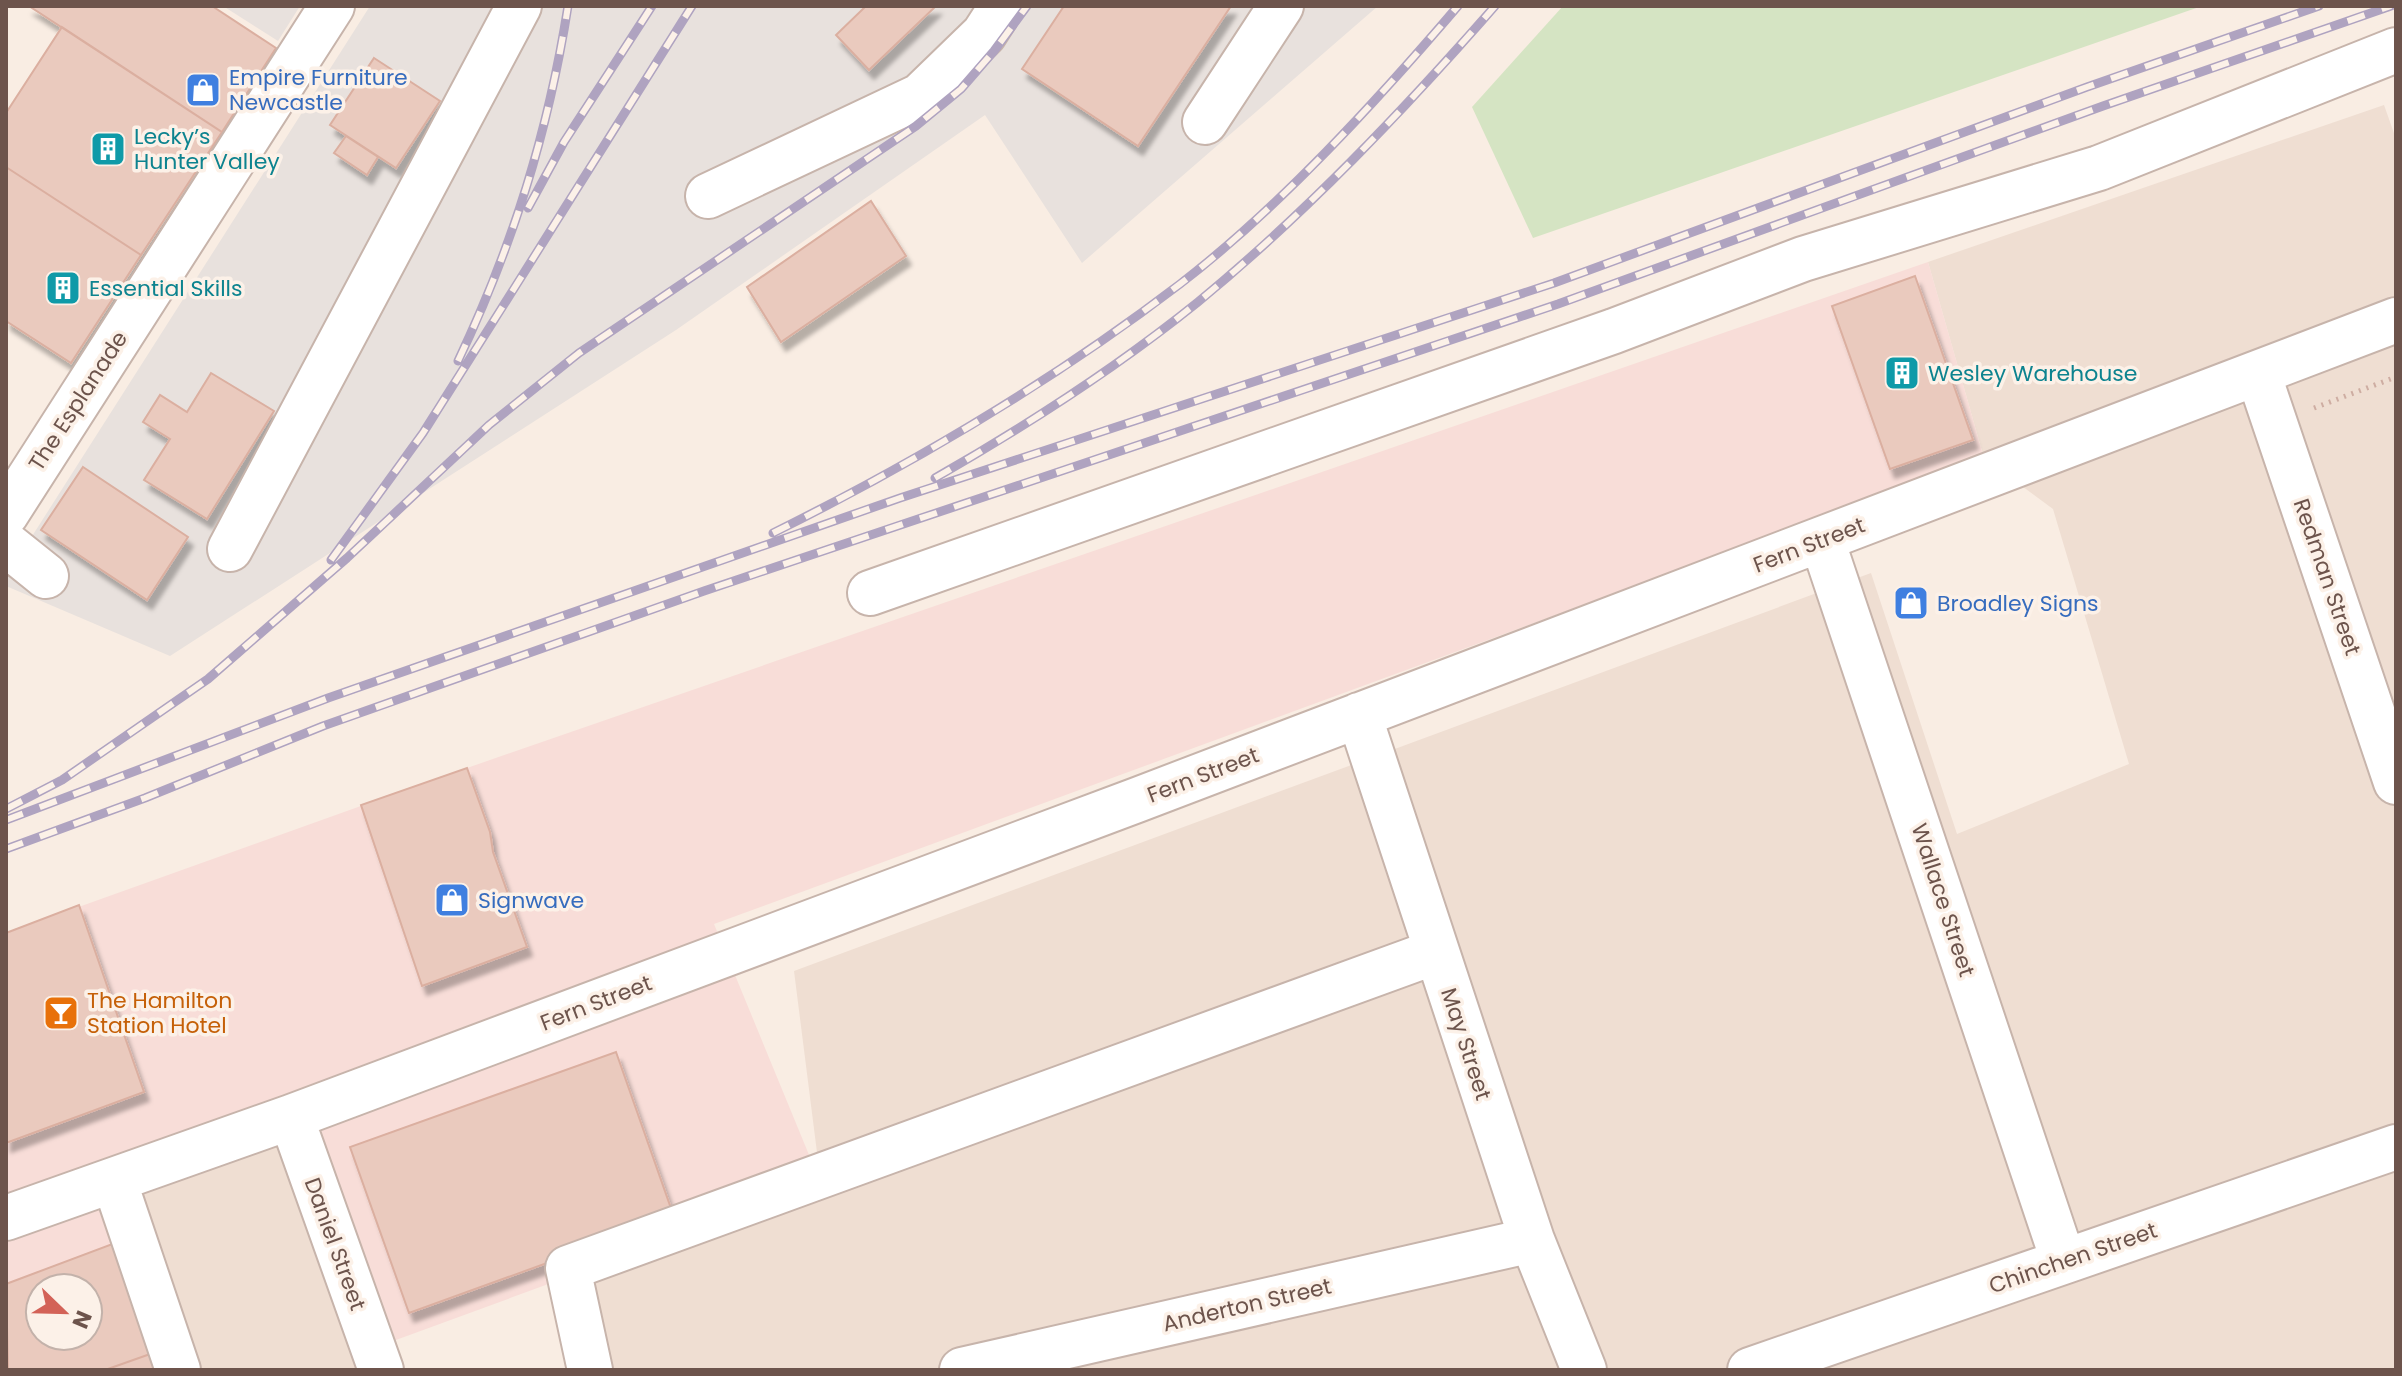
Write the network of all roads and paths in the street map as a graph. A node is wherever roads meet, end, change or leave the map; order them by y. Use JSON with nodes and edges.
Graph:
{"nodes":[{"id":1,"x":332,"y":6,"type":"edge"},
{"id":2,"x":519,"y":6,"type":"edge"},
{"id":3,"x":1002,"y":6,"type":"edge"},
{"id":4,"x":1281,"y":6,"type":"edge"},
{"id":5,"x":2396,"y":50,"type":"edge"},
{"id":6,"x":1205,"y":122,"type":"dead end"},
{"id":7,"x":708,"y":196,"type":"dead end"},
{"id":8,"x":2396,"y":320,"type":"edge"},
{"id":9,"x":2258,"y":373,"type":"junction"},
{"id":10,"x":2396,"y":377,"type":"edge"},
{"id":11,"x":2302,"y":413,"type":"dead end"},
{"id":12,"x":6,"y":514,"type":"edge"},
{"id":13,"x":1822,"y":540,"type":"junction"},
{"id":14,"x":6,"y":544,"type":"edge"},
{"id":15,"x":230,"y":549,"type":"dead end"},
{"id":16,"x":46,"y":576,"type":"dead end"},
{"id":17,"x":870,"y":593,"type":"dead end"},
{"id":18,"x":1359,"y":715,"type":"junction"},
{"id":19,"x":2396,"y":782,"type":"edge"},
{"id":20,"x":1435,"y":952,"type":"junction"},
{"id":21,"x":291,"y":1117,"type":"junction"},
{"id":22,"x":2396,"y":1147,"type":"edge"},
{"id":23,"x":114,"y":1180,"type":"junction"},
{"id":24,"x":6,"y":1218,"type":"edge"},
{"id":25,"x":1532,"y":1240,"type":"junction"},
{"id":26,"x":2063,"y":1260,"type":"junction"},
{"id":27,"x":178,"y":1370,"type":"edge"},
{"id":28,"x":381,"y":1370,"type":"edge"},
{"id":29,"x":590,"y":1370,"type":"edge"},
{"id":30,"x":962,"y":1370,"type":"edge"},
{"id":31,"x":1584,"y":1370,"type":"edge"},
{"id":32,"x":1750,"y":1370,"type":"edge"}],
"edges":[{"from":1,"to":12,"type":"street","name":"The Esplanade"},
{"from":2,"to":15,"type":"street"},
{"from":3,"to":7,"type":"street"},
{"from":4,"to":6,"type":"street"},
{"from":5,"to":17,"type":"street"},
{"from":8,"to":9,"type":"street","name":"Fern Street"},
{"from":9,"to":13,"type":"street","name":"Fern Street"},
{"from":9,"to":19,"type":"street","name":"Redman Street"},
{"from":10,"to":11,"type":"path"},
{"from":13,"to":18,"type":"street","name":"Fern Street"},
{"from":13,"to":26,"type":"street","name":"Wallace Street"},
{"from":14,"to":16,"type":"street"},
{"from":18,"to":20,"type":"street","name":"May Street"},
{"from":18,"to":21,"type":"street","name":"Fern Street"},
{"from":20,"to":25,"type":"street","name":"May Street"},
{"from":20,"to":29,"type":"street"},
{"from":21,"to":23,"type":"street","name":"Fern Street"},
{"from":21,"to":28,"type":"street","name":"Daniel Street"},
{"from":22,"to":26,"type":"street","name":"Chinchen Street"},
{"from":23,"to":24,"type":"street","name":"Fern Street"},
{"from":23,"to":27,"type":"street"},
{"from":25,"to":30,"type":"street","name":"Anderton Street"},
{"from":25,"to":31,"type":"street","name":"May Street"},
{"from":26,"to":32,"type":"street","name":"Chinchen Street"}]}
